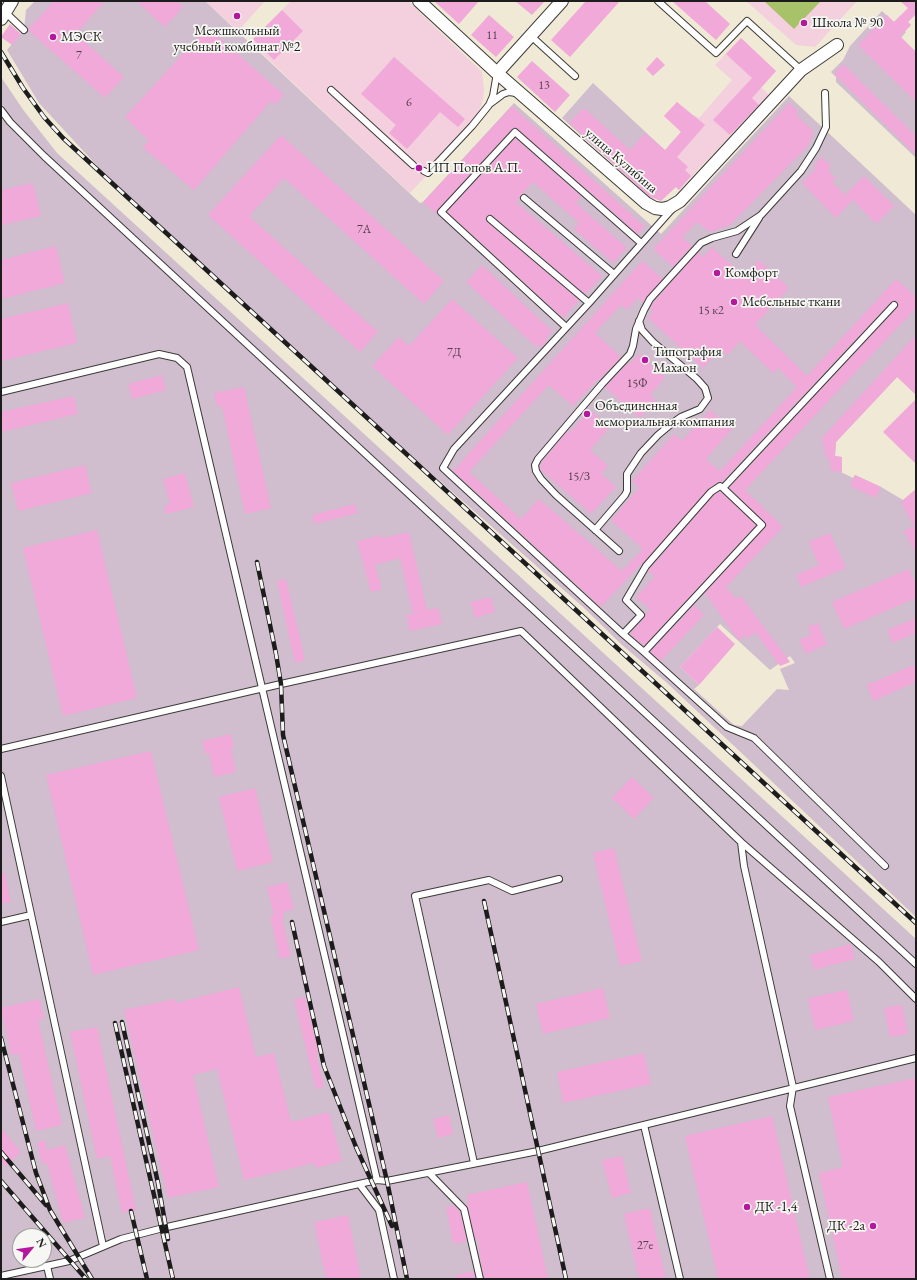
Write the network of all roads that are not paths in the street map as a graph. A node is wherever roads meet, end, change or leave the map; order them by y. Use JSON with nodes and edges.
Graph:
{"nodes":[{"id":1,"x":12,"y":1,"type":"edge"},
{"id":2,"x":419,"y":1,"type":"edge"},
{"id":3,"x":562,"y":1,"type":"edge"},
{"id":4,"x":658,"y":1,"type":"edge"},
{"id":5,"x":3,"y":16,"type":"edge"},
{"id":6,"x":24,"y":30,"type":"dead end"},
{"id":7,"x":531,"y":36,"type":"junction"},
{"id":8,"x":837,"y":45,"type":"dead end"},
{"id":9,"x":801,"y":70,"type":"junction"},
{"id":10,"x":497,"y":73,"type":"junction"},
{"id":11,"x":575,"y":76,"type":"dead end"},
{"id":12,"x":331,"y":90,"type":"dead end"},
{"id":13,"x":824,"y":93,"type":"dead end"},
{"id":14,"x":531,"y":103,"type":"junction"},
{"id":15,"x":489,"y":106,"type":"junction"},
{"id":16,"x":1,"y":110,"type":"edge"},
{"id":17,"x":414,"y":165,"type":"dead end"},
{"id":18,"x":424,"y":171,"type":"dead end"},
{"id":19,"x":524,"y":198,"type":"dead end"},
{"id":20,"x":680,"y":201,"type":"junction"},
{"id":21,"x":761,"y":215,"type":"junction"},
{"id":22,"x":490,"y":219,"type":"dead end"},
{"id":23,"x":641,"y":244,"type":"junction"},
{"id":24,"x":736,"y":254,"type":"dead end"},
{"id":25,"x":614,"y":274,"type":"junction"},
{"id":26,"x":589,"y":303,"type":"junction"},
{"id":27,"x":894,"y":305,"type":"dead end"},
{"id":28,"x":639,"y":321,"type":"junction"},
{"id":29,"x":566,"y":327,"type":"junction"},
{"id":30,"x":1,"y":392,"type":"edge"},
{"id":31,"x":723,"y":488,"type":"junction"},
{"id":32,"x":595,"y":530,"type":"junction"},
{"id":33,"x":619,"y":551,"type":"dead end"},
{"id":34,"x":623,"y":634,"type":"junction"},
{"id":35,"x":644,"y":652,"type":"junction"},
{"id":36,"x":262,"y":689,"type":"junction"},
{"id":37,"x":1,"y":749,"type":"edge"},
{"id":38,"x":1,"y":776,"type":"edge"},
{"id":39,"x":741,"y":842,"type":"junction"},
{"id":40,"x":884,"y":866,"type":"dead end"},
{"id":41,"x":559,"y":879,"type":"dead end"},
{"id":42,"x":31,"y":915,"type":"junction"},
{"id":43,"x":1,"y":922,"type":"edge"},
{"id":44,"x":916,"y":964,"type":"edge"},
{"id":45,"x":916,"y":999,"type":"edge"},
{"id":46,"x":916,"y":1058,"type":"edge"},
{"id":47,"x":793,"y":1087,"type":"junction"},
{"id":48,"x":644,"y":1125,"type":"junction"},
{"id":49,"x":474,"y":1163,"type":"junction"},
{"id":50,"x":429,"y":1173,"type":"junction"},
{"id":51,"x":377,"y":1180,"type":"junction"},
{"id":52,"x":360,"y":1185,"type":"junction"},
{"id":53,"x":103,"y":1246,"type":"junction"},
{"id":54,"x":52,"y":1265,"type":"edge"},
{"id":55,"x":38,"y":1268,"type":"edge"},
{"id":56,"x":47,"y":1268,"type":"edge"},
{"id":57,"x":1,"y":1276,"type":"edge"},
{"id":58,"x":50,"y":1279,"type":"edge"},
{"id":59,"x":394,"y":1279,"type":"edge"},
{"id":60,"x":480,"y":1279,"type":"edge"},
{"id":61,"x":680,"y":1279,"type":"edge"},
{"id":62,"x":830,"y":1279,"type":"edge"}],
"edges":[{"from":1,"to":5,"type":"street"},
{"from":2,"to":10,"type":"street","name":"улица Кулибина"},
{"from":3,"to":7,"type":"street"},
{"from":4,"to":9,"type":"lane"},
{"from":5,"to":6,"type":"lane"},
{"from":7,"to":10,"type":"street"},
{"from":7,"to":11,"type":"lane"},
{"from":8,"to":9,"type":"street","name":"улица Кулибина"},
{"from":9,"to":20,"type":"street","name":"улица Кулибина"},
{"from":10,"to":14,"type":"street","name":"улица Кулибина"},
{"from":10,"to":15,"type":"lane"},
{"from":12,"to":17,"type":"lane"},
{"from":13,"to":21,"type":"lane"},
{"from":14,"to":15,"type":"lane"},
{"from":14,"to":20,"type":"street","name":"улица Кулибина"},
{"from":15,"to":18,"type":"lane"},
{"from":16,"to":44,"type":"lane"},
{"from":19,"to":25,"type":"lane"},
{"from":20,"to":23,"type":"lane"},
{"from":21,"to":24,"type":"lane"},
{"from":21,"to":28,"type":"lane"},
{"from":22,"to":26,"type":"lane"},
{"from":23,"to":25,"type":"lane"},
{"from":23,"to":29,"type":"lane"},
{"from":25,"to":26,"type":"lane"},
{"from":26,"to":29,"type":"lane"},
{"from":27,"to":31,"type":"lane"},
{"from":28,"to":32,"type":"lane"},
{"from":28,"to":32,"type":"lane"},
{"from":29,"to":34,"type":"lane"},
{"from":30,"to":36,"type":"lane"},
{"from":31,"to":34,"type":"lane"},
{"from":31,"to":35,"type":"lane"},
{"from":32,"to":33,"type":"lane"},
{"from":34,"to":35,"type":"lane"},
{"from":35,"to":40,"type":"lane"},
{"from":36,"to":37,"type":"lane"},
{"from":36,"to":39,"type":"lane"},
{"from":36,"to":51,"type":"lane"},
{"from":38,"to":42,"type":"lane"},
{"from":39,"to":45,"type":"lane"},
{"from":39,"to":47,"type":"lane"},
{"from":41,"to":49,"type":"lane"},
{"from":42,"to":43,"type":"lane"},
{"from":42,"to":53,"type":"lane"},
{"from":46,"to":47,"type":"lane"},
{"from":47,"to":48,"type":"lane"},
{"from":47,"to":62,"type":"lane"},
{"from":48,"to":49,"type":"lane"},
{"from":48,"to":61,"type":"lane"},
{"from":49,"to":50,"type":"lane"},
{"from":50,"to":51,"type":"lane"},
{"from":50,"to":60,"type":"lane"},
{"from":51,"to":52,"type":"lane"},
{"from":52,"to":53,"type":"lane"},
{"from":52,"to":59,"type":"lane"},
{"from":53,"to":54,"type":"lane"},
{"from":55,"to":57,"type":"lane"},
{"from":56,"to":58,"type":"lane"}]}
